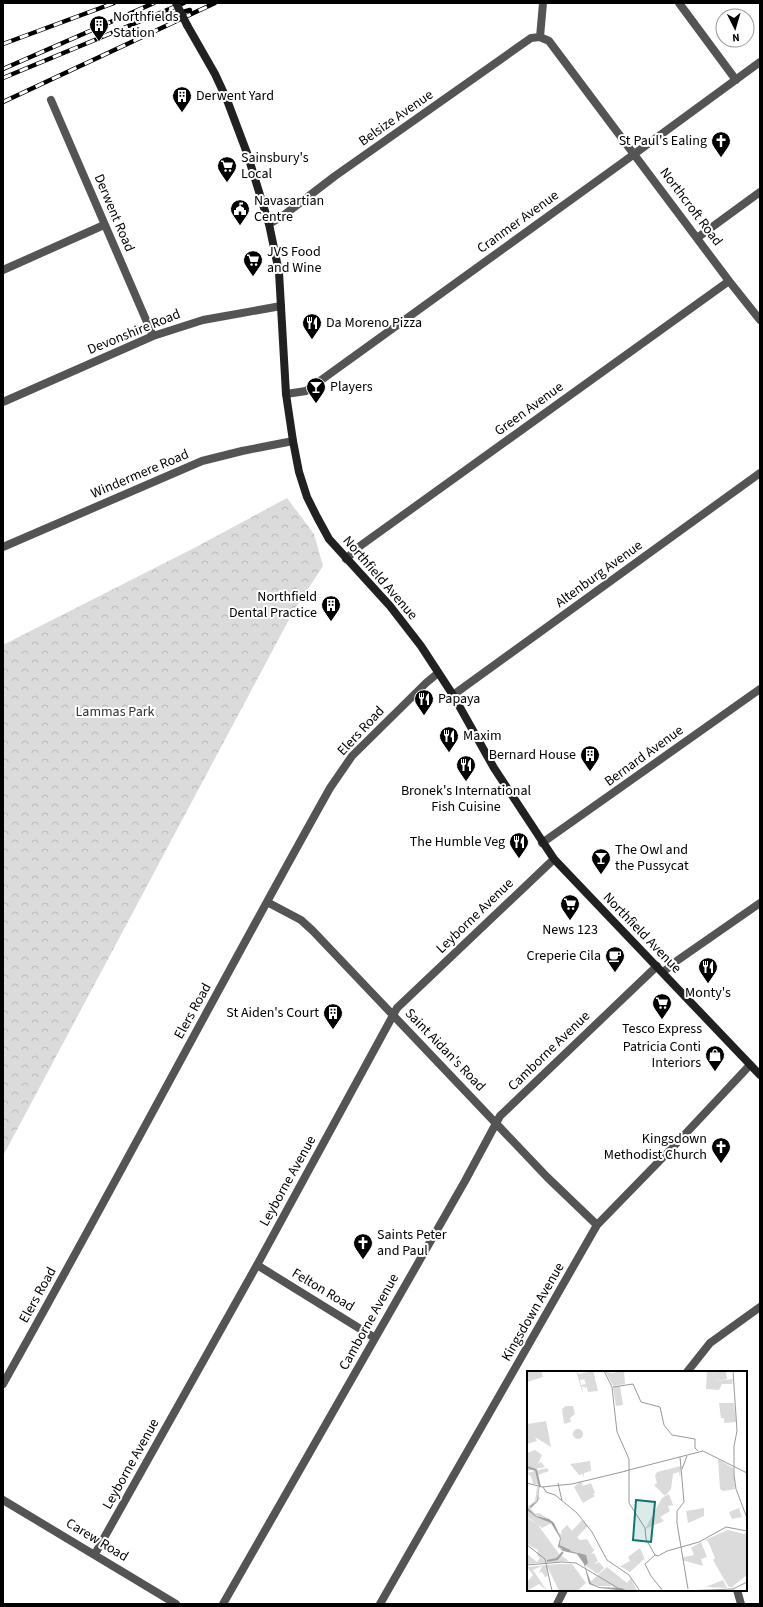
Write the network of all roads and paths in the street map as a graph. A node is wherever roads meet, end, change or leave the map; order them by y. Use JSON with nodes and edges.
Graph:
{"nodes":[{"id":1,"x":176,"y":3,"type":"edge"},
{"id":2,"x":543,"y":3,"type":"edge"},
{"id":3,"x":679,"y":3,"type":"edge"},
{"id":4,"x":540,"y":37,"type":"junction"},
{"id":5,"x":760,"y":62,"type":"edge"},
{"id":6,"x":736,"y":80,"type":"junction"},
{"id":7,"x":51,"y":100,"type":"dead end"},
{"id":8,"x":635,"y":154,"type":"junction"},
{"id":9,"x":760,"y":192,"type":"edge"},
{"id":10,"x":269,"y":224,"type":"junction"},
{"id":11,"x":104,"y":225,"type":"junction"},
{"id":12,"x":697,"y":238,"type":"junction"},
{"id":13,"x":3,"y":270,"type":"edge"},
{"id":14,"x":729,"y":281,"type":"junction"},
{"id":15,"x":281,"y":306,"type":"junction"},
{"id":16,"x":760,"y":320,"type":"edge"},
{"id":17,"x":153,"y":336,"type":"junction"},
{"id":18,"x":286,"y":394,"type":"junction"},
{"id":19,"x":3,"y":402,"type":"edge"},
{"id":20,"x":293,"y":441,"type":"junction"},
{"id":21,"x":760,"y":473,"type":"edge"},
{"id":22,"x":3,"y":547,"type":"edge"},
{"id":23,"x":346,"y":559,"type":"junction"},
{"id":24,"x":438,"y":673,"type":"junction"},
{"id":25,"x":760,"y":688,"type":"edge"},
{"id":26,"x":453,"y":695,"type":"junction"},
{"id":27,"x":542,"y":843,"type":"junction"},
{"id":28,"x":554,"y":859,"type":"junction"},
{"id":29,"x":267,"y":902,"type":"junction"},
{"id":30,"x":760,"y":903,"type":"edge"},
{"id":31,"x":657,"y":966,"type":"junction"},
{"id":32,"x":663,"y":972,"type":"junction"},
{"id":33,"x":393,"y":1015,"type":"junction"},
{"id":34,"x":750,"y":1065,"type":"junction"},
{"id":35,"x":760,"y":1075,"type":"edge"},
{"id":36,"x":496,"y":1123,"type":"junction"},
{"id":37,"x":598,"y":1225,"type":"junction"},
{"id":38,"x":257,"y":1265,"type":"junction"},
{"id":39,"x":760,"y":1307,"type":"edge"},
{"id":40,"x":375,"y":1338,"type":"junction"},
{"id":41,"x":688,"y":1371,"type":"edge"},
{"id":42,"x":3,"y":1384,"type":"edge"},
{"id":43,"x":3,"y":1500,"type":"edge"},
{"id":44,"x":95,"y":1554,"type":"junction"},
{"id":45,"x":563,"y":1591,"type":"edge"},
{"id":46,"x":737,"y":1591,"type":"edge"},
{"id":47,"x":176,"y":1604,"type":"edge"},
{"id":48,"x":223,"y":1604,"type":"edge"},
{"id":49,"x":380,"y":1604,"type":"edge"},
{"id":50,"x":556,"y":1604,"type":"edge"},
{"id":51,"x":741,"y":1604,"type":"edge"}],
"edges":[{"from":1,"to":10,"type":"main road","name":"Northfield Avenue","bridge":true},
{"from":2,"to":4,"type":"street"},
{"from":3,"to":6,"type":"street"},
{"from":4,"to":8,"type":"street","name":"Northcroft Road"},
{"from":4,"to":10,"type":"street","name":"Belsize Avenue"},
{"from":5,"to":6,"type":"street","name":"Cranmer Avenue"},
{"from":6,"to":8,"type":"street","name":"Cranmer Avenue"},
{"from":7,"to":11,"type":"street","name":"Derwent Road"},
{"from":8,"to":12,"type":"street","name":"Northcroft Road"},
{"from":8,"to":18,"type":"street","name":"Cranmer Avenue"},
{"from":9,"to":12,"type":"street"},
{"from":10,"to":15,"type":"main road","name":"Northfield Avenue"},
{"from":11,"to":13,"type":"street"},
{"from":11,"to":17,"type":"street","name":"Derwent Road"},
{"from":12,"to":14,"type":"street","name":"Northcroft Road"},
{"from":14,"to":16,"type":"street","name":"Northcroft Road"},
{"from":14,"to":23,"type":"street","name":"Green Avenue"},
{"from":15,"to":17,"type":"street","name":"Devonshire Road"},
{"from":15,"to":18,"type":"main road","name":"Northfield Avenue"},
{"from":17,"to":19,"type":"street","name":"Devonshire Road"},
{"from":18,"to":20,"type":"main road","name":"Northfield Avenue"},
{"from":20,"to":22,"type":"street","name":"Windermere Road"},
{"from":20,"to":23,"type":"main road","name":"Northfield Avenue"},
{"from":21,"to":26,"type":"street","name":"Altenburg Avenue"},
{"from":23,"to":24,"type":"main road","name":"Northfield Avenue"},
{"from":24,"to":26,"type":"main road","name":"Northfield Avenue"},
{"from":24,"to":29,"type":"street","name":"Elers Road"},
{"from":25,"to":27,"type":"street","name":"Bernard Avenue"},
{"from":26,"to":27,"type":"main road","name":"Northfield Avenue"},
{"from":27,"to":28,"type":"main road","name":"Northfield Avenue"},
{"from":28,"to":31,"type":"main road","name":"Northfield Avenue"},
{"from":28,"to":33,"type":"street","name":"Leyborne Avenue"},
{"from":29,"to":33,"type":"street","name":"Saint Aidan's Road"},
{"from":29,"to":42,"type":"street","name":"Elers Road"},
{"from":30,"to":32,"type":"street"},
{"from":31,"to":32,"type":"main road","name":"Northfield Avenue"},
{"from":31,"to":36,"type":"street","name":"Camborne Avenue"},
{"from":32,"to":34,"type":"main road","name":"Northfield Avenue"},
{"from":33,"to":36,"type":"street","name":"Saint Aidan's Road"},
{"from":33,"to":38,"type":"street","name":"Leyborne Avenue"},
{"from":34,"to":35,"type":"main road","name":"Northfield Avenue"},
{"from":34,"to":37,"type":"street","name":"Kingsdown Avenue"},
{"from":36,"to":37,"type":"street","name":"Saint Aidan's Road"},
{"from":36,"to":40,"type":"street","name":"Camborne Avenue"},
{"from":37,"to":49,"type":"street","name":"Kingsdown Avenue"},
{"from":38,"to":40,"type":"street","name":"Felton Road"},
{"from":38,"to":44,"type":"street","name":"Leyborne Avenue"},
{"from":39,"to":41,"type":"street"},
{"from":40,"to":48,"type":"street","name":"Camborne Avenue"},
{"from":43,"to":44,"type":"street","name":"Carew Road"},
{"from":44,"to":47,"type":"street","name":"Carew Road"},
{"from":45,"to":50,"type":"street"},
{"from":46,"to":51,"type":"street"}]}
